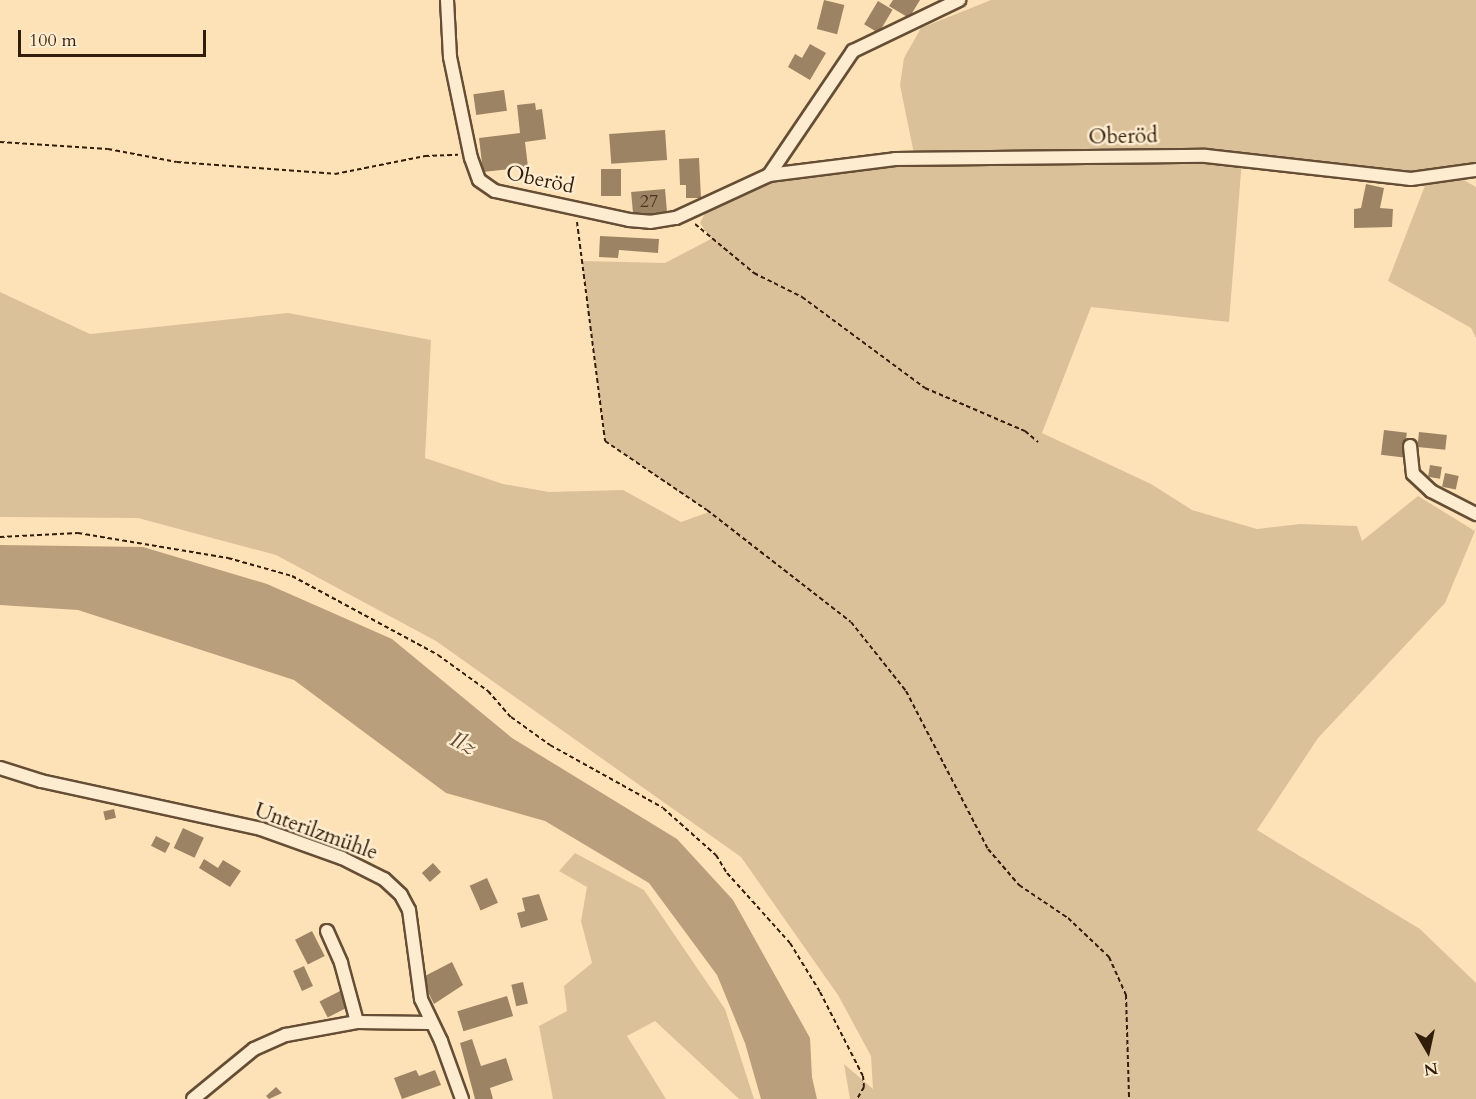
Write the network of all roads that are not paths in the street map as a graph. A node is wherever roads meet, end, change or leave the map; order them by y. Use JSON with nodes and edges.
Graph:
{"nodes":[{"id":1,"x":447,"y":0,"type":"edge"},
{"id":2,"x":959,"y":0,"type":"edge"},
{"id":3,"x":1476,"y":170,"type":"edge"},
{"id":4,"x":770,"y":174,"type":"junction"},
{"id":5,"x":1410,"y":446,"type":"dead end"},
{"id":6,"x":1476,"y":514,"type":"edge"},
{"id":7,"x":0,"y":768,"type":"edge"},
{"id":8,"x":327,"y":931,"type":"dead end"},
{"id":9,"x":357,"y":1022,"type":"junction"},
{"id":10,"x":429,"y":1023,"type":"junction"},
{"id":11,"x":192,"y":1099,"type":"edge"},
{"id":12,"x":462,"y":1099,"type":"edge"}],
"edges":[{"from":1,"to":4,"type":"street","name":"Oberöd"},
{"from":2,"to":4,"type":"street"},
{"from":3,"to":4,"type":"street","name":"Oberöd"},
{"from":5,"to":6,"type":"street"},
{"from":7,"to":10,"type":"street","name":"Unterilzmühle"},
{"from":8,"to":9,"type":"street"},
{"from":9,"to":10,"type":"street"},
{"from":9,"to":11,"type":"street"},
{"from":10,"to":12,"type":"street","name":"Unterilzmühle"}]}
